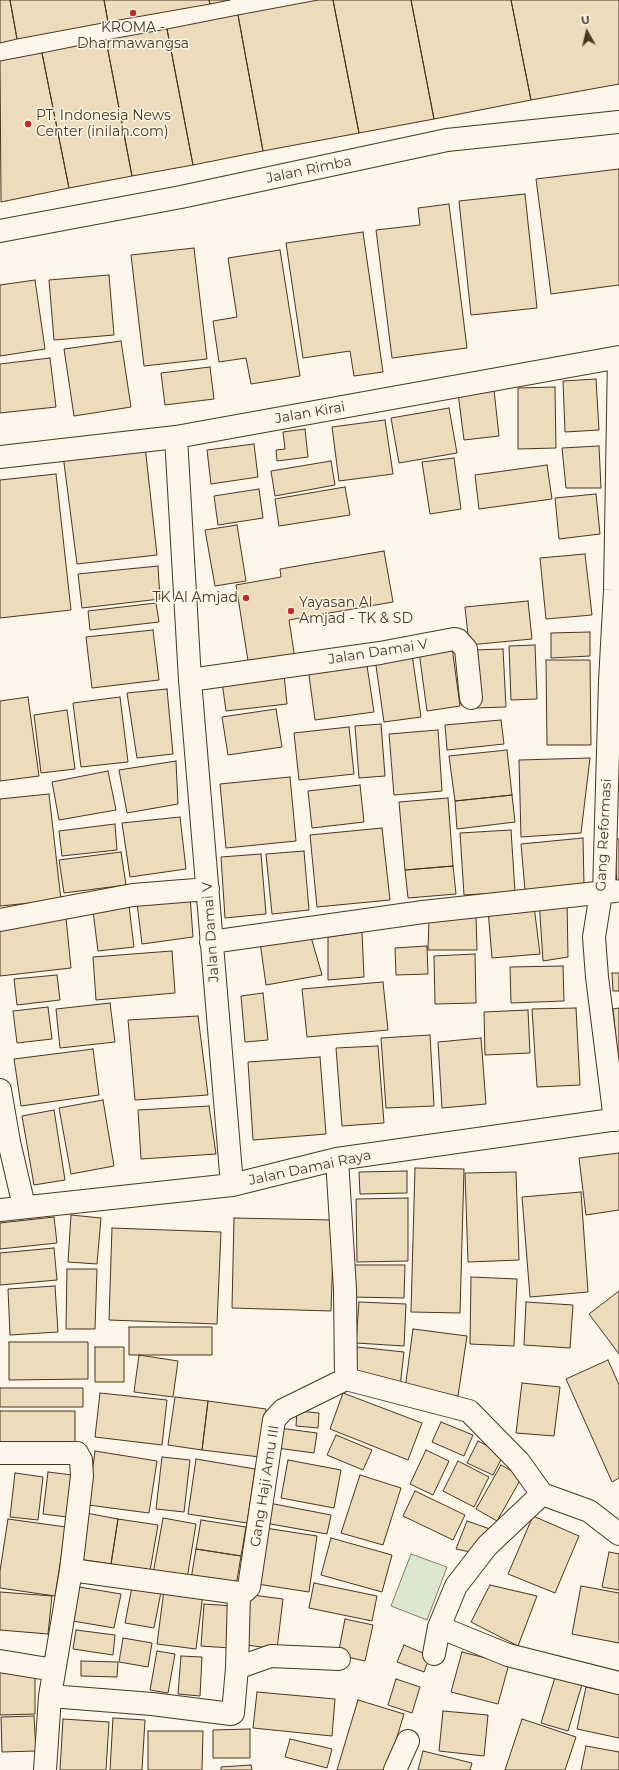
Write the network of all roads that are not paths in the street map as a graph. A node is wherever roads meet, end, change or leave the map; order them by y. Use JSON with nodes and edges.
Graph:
{"nodes":[{"id":1,"x":619,"y":122,"type":"edge"},
{"id":2,"x":0,"y":230,"type":"edge"},
{"id":3,"x":619,"y":357,"type":"edge"},
{"id":4,"x":176,"y":437,"type":"junction"},
{"id":5,"x":0,"y":457,"type":"edge"},
{"id":6,"x":617,"y":590,"type":"edge"},
{"id":7,"x":190,"y":680,"type":"junction"},
{"id":8,"x":471,"y":698,"type":"dead end"},
{"id":9,"x":208,"y":889,"type":"junction"},
{"id":10,"x":610,"y":892,"type":"edge"},
{"id":11,"x":0,"y":920,"type":"edge"},
{"id":12,"x":211,"y":942,"type":"junction"},
{"id":13,"x":0,"y":1090,"type":"edge"},
{"id":14,"x":617,"y":1119,"type":"edge"},
{"id":15,"x":337,"y":1159,"type":"junction"},
{"id":16,"x":232,"y":1185,"type":"junction"},
{"id":17,"x":24,"y":1206,"type":"junction"},
{"id":18,"x":0,"y":1210,"type":"edge"},
{"id":19,"x":346,"y":1378,"type":"junction"},
{"id":20,"x":0,"y":1453,"type":"edge"},
{"id":21,"x":542,"y":1494,"type":"junction"},
{"id":22,"x":619,"y":1534,"type":"edge"},
{"id":23,"x":71,"y":1570,"type":"junction"},
{"id":24,"x":239,"y":1593,"type":"junction"},
{"id":25,"x":439,"y":1628,"type":"junction"},
{"id":26,"x":434,"y":1654,"type":"dead end"},
{"id":27,"x":339,"y":1659,"type":"dead end"},
{"id":28,"x":0,"y":1661,"type":"edge"},
{"id":29,"x":237,"y":1668,"type":"junction"},
{"id":30,"x":54,"y":1670,"type":"junction"},
{"id":31,"x":619,"y":1683,"type":"edge"},
{"id":32,"x":50,"y":1696,"type":"junction"},
{"id":33,"x":408,"y":1741,"type":"dead end"},
{"id":34,"x":46,"y":1770,"type":"edge"},
{"id":35,"x":395,"y":1770,"type":"edge"}],
"edges":[{"from":1,"to":2,"type":"street","name":"Jalan Rimba"},
{"from":3,"to":4,"type":"street","name":"Jalan Kirai"},
{"from":3,"to":6,"type":"street","name":"Gang Reformasi"},
{"from":4,"to":5,"type":"street","name":"Jalan Kirai"},
{"from":4,"to":7,"type":"street","name":"Jalan Damai V"},
{"from":6,"to":10,"type":"street","name":"Gang Reformasi"},
{"from":7,"to":8,"type":"street","name":"Jalan Damai V"},
{"from":7,"to":9,"type":"street","name":"Jalan Damai V"},
{"from":9,"to":11,"type":"street"},
{"from":9,"to":12,"type":"street","name":"Jalan Damai V"},
{"from":10,"to":12,"type":"street"},
{"from":10,"to":14,"type":"street","name":"Gang Reformasi"},
{"from":12,"to":16,"type":"street","name":"Jalan Damai V"},
{"from":13,"to":17,"type":"street"},
{"from":14,"to":15,"type":"street","name":"Jalan Damai Raya"},
{"from":15,"to":16,"type":"street","name":"Jalan Damai Raya"},
{"from":15,"to":19,"type":"street"},
{"from":16,"to":17,"type":"street","name":"Jalan Damai Raya"},
{"from":17,"to":18,"type":"street","name":"Jalan Damai Raya"},
{"from":19,"to":21,"type":"street"},
{"from":19,"to":24,"type":"street","name":"Gang Haji Amu III"},
{"from":20,"to":23,"type":"street"},
{"from":21,"to":22,"type":"street"},
{"from":21,"to":25,"type":"street"},
{"from":23,"to":24,"type":"street"},
{"from":23,"to":30,"type":"street"},
{"from":24,"to":29,"type":"street"},
{"from":25,"to":26,"type":"street"},
{"from":25,"to":31,"type":"street"},
{"from":27,"to":29,"type":"street"},
{"from":28,"to":30,"type":"street"},
{"from":29,"to":32,"type":"street"},
{"from":30,"to":32,"type":"street"},
{"from":32,"to":34,"type":"street"},
{"from":33,"to":35,"type":"street"}]}
